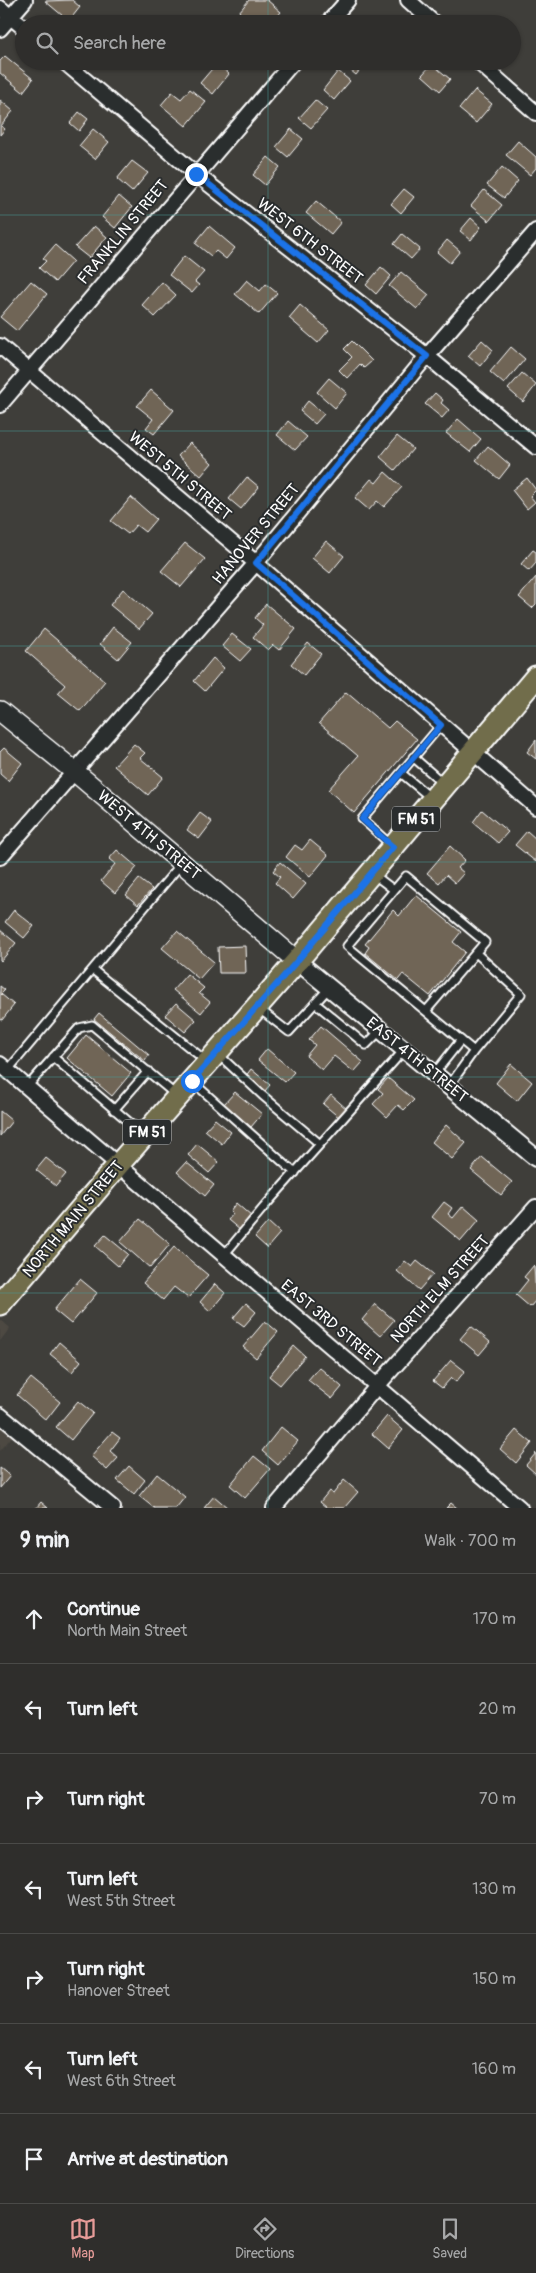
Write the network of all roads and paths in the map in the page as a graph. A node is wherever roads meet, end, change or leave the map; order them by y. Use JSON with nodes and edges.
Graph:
{"nodes":[{"id":1,"x":25,"y":0,"type":"edge"},
{"id":2,"x":348,"y":0,"type":"edge"},
{"id":3,"x":408,"y":0,"type":"edge"},
{"id":4,"x":5,"y":12,"type":"edge"},
{"id":5,"x":335,"y":15,"type":"edge"},
{"id":6,"x":425,"y":15,"type":"edge"},
{"id":7,"x":15,"y":20,"type":"edge"},
{"id":8,"x":0,"y":29,"type":"edge"},
{"id":9,"x":74,"y":70,"type":"edge"},
{"id":10,"x":286,"y":70,"type":"edge"},
{"id":11,"x":487,"y":70,"type":"edge"},
{"id":12,"x":536,"y":114,"type":"edge"},
{"id":13,"x":196,"y":174,"type":"junction"},
{"id":14,"x":536,"y":231,"type":"edge"},
{"id":15,"x":0,"y":346,"type":"edge"},
{"id":16,"x":427,"y":356,"type":"junction"},
{"id":17,"x":28,"y":371,"type":"junction"},
{"id":18,"x":0,"y":405,"type":"edge"},
{"id":19,"x":536,"y":448,"type":"edge"},
{"id":20,"x":256,"y":563,"type":"junction"},
{"id":21,"x":536,"y":677,"type":"edge"},
{"id":22,"x":0,"y":711,"type":"edge"},
{"id":23,"x":441,"y":725,"type":"junction"},
{"id":24,"x":472,"y":752,"type":"junction"},
{"id":25,"x":414,"y":757,"type":"junction"},
{"id":26,"x":74,"y":771,"type":"junction"},
{"id":27,"x":400,"y":773,"type":"junction"},
{"id":28,"x":439,"y":791,"type":"junction"},
{"id":29,"x":536,"y":807,"type":"edge"},
{"id":30,"x":393,"y":847,"type":"junction"},
{"id":31,"x":0,"y":857,"type":"edge"},
{"id":32,"x":182,"y":863,"type":"junction"},
{"id":33,"x":371,"y":873,"type":"junction"},
{"id":34,"x":394,"y":890,"type":"junction"},
{"id":35,"x":476,"y":954,"type":"junction"},
{"id":36,"x":297,"y":961,"type":"junction"},
{"id":37,"x":94,"y":970,"type":"junction"},
{"id":38,"x":329,"y":988,"type":"junction"},
{"id":39,"x":315,"y":1003,"type":"junction"},
{"id":40,"x":257,"y":1007,"type":"junction"},
{"id":41,"x":426,"y":1011,"type":"junction"},
{"id":42,"x":381,"y":1030,"type":"junction"},
{"id":43,"x":460,"y":1040,"type":"junction"},
{"id":44,"x":404,"y":1050,"type":"junction"},
{"id":45,"x":474,"y":1051,"type":"junction"},
{"id":46,"x":53,"y":1058,"type":"junction"},
{"id":47,"x":213,"y":1058,"type":"junction"},
{"id":48,"x":3,"y":1068,"type":"edge"},
{"id":49,"x":148,"y":1072,"type":"junction"},
{"id":50,"x":434,"y":1074,"type":"junction"},
{"id":51,"x":27,"y":1086,"type":"junction"},
{"id":52,"x":449,"y":1086,"type":"junction"},
{"id":53,"x":185,"y":1089,"type":"junction"},
{"id":54,"x":114,"y":1110,"type":"junction"},
{"id":55,"x":144,"y":1135,"type":"junction"},
{"id":56,"x":320,"y":1144,"type":"junction"},
{"id":57,"x":536,"y":1158,"type":"edge"},
{"id":58,"x":118,"y":1165,"type":"junction"},
{"id":59,"x":294,"y":1173,"type":"junction"},
{"id":60,"x":536,"y":1207,"type":"edge"},
{"id":61,"x":224,"y":1255,"type":"junction"},
{"id":62,"x":0,"y":1304,"type":"edge"},
{"id":63,"x":378,"y":1385,"type":"junction"},
{"id":64,"x":0,"y":1415,"type":"edge"},
{"id":65,"x":113,"y":1508,"type":"edge"},
{"id":66,"x":274,"y":1508,"type":"edge"},
{"id":67,"x":520,"y":1508,"type":"edge"}],
"edges":[{"from":1,"to":4,"type":"street"},
{"from":2,"to":5,"type":"street"},
{"from":3,"to":6,"type":"street"},
{"from":4,"to":7,"type":"street"},
{"from":4,"to":8,"type":"street"},
{"from":9,"to":13,"type":"street","name":"WEST 6TH STREET"},
{"from":10,"to":13,"type":"street","name":"FRANKLIN STREET"},
{"from":11,"to":12,"type":"street"},
{"from":13,"to":16,"type":"street","name":"WEST 6TH STREET"},
{"from":13,"to":17,"type":"street","name":"FRANKLIN STREET"},
{"from":14,"to":16,"type":"street","name":"HANOVER STREET"},
{"from":15,"to":17,"type":"street","name":"WEST 5TH STREET"},
{"from":16,"to":19,"type":"street","name":"WEST 6TH STREET"},
{"from":16,"to":20,"type":"street","name":"HANOVER STREET"},
{"from":17,"to":18,"type":"street","name":"FRANKLIN STREET"},
{"from":17,"to":20,"type":"street","name":"WEST 5TH STREET"},
{"from":20,"to":23,"type":"street","name":"WEST 5TH STREET"},
{"from":20,"to":26,"type":"street","name":"HANOVER STREET"},
{"from":21,"to":24,"type":"main road","name":"NORTH MAIN STREET","number":"FM 51"},
{"from":22,"to":26,"type":"main road","name":"WEST 4TH STREET"},
{"from":23,"to":24,"type":"street","name":"WEST 5TH STREET"},
{"from":23,"to":25,"type":"lane"},
{"from":24,"to":28,"type":"main road","name":"NORTH MAIN STREET","number":"FM 51"},
{"from":24,"to":29,"type":"street","name":"WEST 5TH STREET"},
{"from":25,"to":27,"type":"lane"},
{"from":25,"to":28,"type":"lane"},
{"from":26,"to":31,"type":"street","name":"HANOVER STREET"},
{"from":26,"to":32,"type":"main road","name":"WEST 4TH STREET"},
{"from":27,"to":28,"type":"lane"},
{"from":27,"to":30,"type":"lane"},
{"from":28,"to":30,"type":"main road","name":"NORTH MAIN STREET","number":"FM 51"},
{"from":30,"to":33,"type":"main road","name":"NORTH MAIN STREET","number":"FM 51"},
{"from":32,"to":36,"type":"main road","name":"WEST 4TH STREET"},
{"from":32,"to":37,"type":"lane"},
{"from":33,"to":34,"type":"lane"},
{"from":33,"to":36,"type":"main road","name":"NORTH MAIN STREET","number":"FM 51"},
{"from":34,"to":35,"type":"lane"},
{"from":34,"to":41,"type":"lane"},
{"from":35,"to":41,"type":"lane"},
{"from":35,"to":45,"type":"lane"},
{"from":36,"to":38,"type":"street","name":"EAST 4TH STREET"},
{"from":36,"to":40,"type":"main road","name":"NORTH MAIN STREET","number":"FM 51"},
{"from":37,"to":47,"type":"lane"},
{"from":37,"to":48,"type":"lane"},
{"from":38,"to":39,"type":"lane"},
{"from":38,"to":42,"type":"street","name":"EAST 4TH STREET"},
{"from":39,"to":40,"type":"lane"},
{"from":39,"to":42,"type":"lane"},
{"from":40,"to":47,"type":"main road","name":"NORTH MAIN STREET","number":"FM 51"},
{"from":41,"to":43,"type":"lane"},
{"from":42,"to":44,"type":"street","name":"EAST 4TH STREET"},
{"from":43,"to":45,"type":"lane"},
{"from":43,"to":50,"type":"lane"},
{"from":44,"to":50,"type":"street","name":"EAST 4TH STREET"},
{"from":44,"to":56,"type":"lane"},
{"from":45,"to":52,"type":"lane"},
{"from":46,"to":49,"type":"lane"},
{"from":46,"to":51,"type":"lane"},
{"from":46,"to":54,"type":"lane"},
{"from":47,"to":53,"type":"main road","name":"NORTH MAIN STREET","number":"FM 51"},
{"from":47,"to":56,"type":"lane"},
{"from":48,"to":51,"type":"street","name":"EAST 3RD STREET"},
{"from":49,"to":53,"type":"lane"},
{"from":49,"to":54,"type":"lane"},
{"from":50,"to":52,"type":"street","name":"EAST 4TH STREET"},
{"from":51,"to":58,"type":"street","name":"EAST 3RD STREET"},
{"from":52,"to":57,"type":"street","name":"EAST 4TH STREET"},
{"from":53,"to":55,"type":"main road","name":"NORTH MAIN STREET","number":"FM 51"},
{"from":53,"to":59,"type":"lane"},
{"from":54,"to":55,"type":"lane"},
{"from":55,"to":58,"type":"main road","name":"NORTH MAIN STREET","number":"FM 51"},
{"from":56,"to":59,"type":"lane"},
{"from":58,"to":61,"type":"street","name":"EAST 3RD STREET"},
{"from":58,"to":62,"type":"main road","name":"NORTH MAIN STREET","number":"FM 51"},
{"from":59,"to":61,"type":"lane"},
{"from":60,"to":63,"type":"street","name":"NORTH ELM STREET"},
{"from":61,"to":63,"type":"street","name":"EAST 3RD STREET"},
{"from":63,"to":66,"type":"street","name":"NORTH ELM STREET"},
{"from":63,"to":67,"type":"street","name":"EAST 3RD STREET"},
{"from":64,"to":65,"type":"street"}]}
